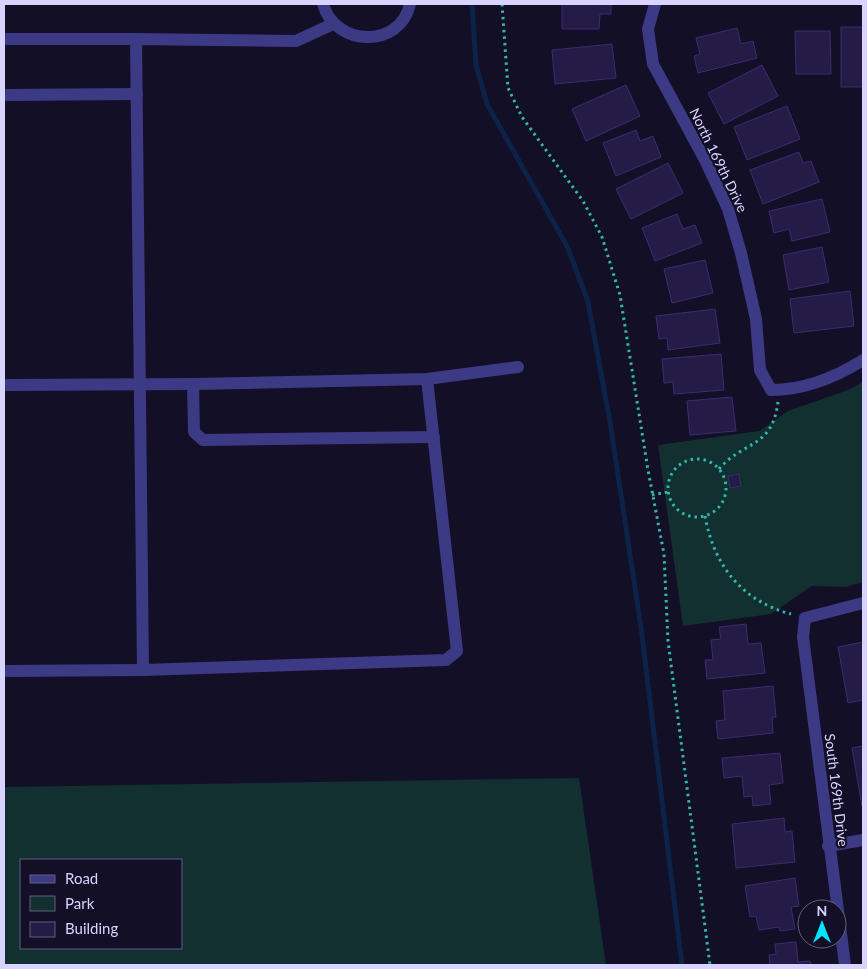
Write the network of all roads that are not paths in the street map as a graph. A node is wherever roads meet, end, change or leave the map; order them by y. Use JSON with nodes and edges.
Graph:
{"nodes":[{"id":1,"x":323,"y":4,"type":"edge"},
{"id":2,"x":410,"y":4,"type":"edge"},
{"id":3,"x":655,"y":4,"type":"edge"},
{"id":4,"x":334,"y":24,"type":"junction"},
{"id":5,"x":136,"y":38,"type":"junction"},
{"id":6,"x":4,"y":39,"type":"edge"},
{"id":7,"x":137,"y":94,"type":"junction"},
{"id":8,"x":4,"y":95,"type":"edge"},
{"id":9,"x":863,"y":360,"type":"edge"},
{"id":10,"x":518,"y":367,"type":"dead end"},
{"id":11,"x":428,"y":379,"type":"junction"},
{"id":12,"x":193,"y":384,"type":"junction"},
{"id":13,"x":4,"y":385,"type":"edge"},
{"id":14,"x":140,"y":385,"type":"junction"},
{"id":15,"x":434,"y":437,"type":"junction"},
{"id":16,"x":863,"y":603,"type":"edge"},
{"id":17,"x":143,"y":670,"type":"junction"},
{"id":18,"x":4,"y":671,"type":"edge"},
{"id":19,"x":863,"y":840,"type":"edge"},
{"id":20,"x":828,"y":846,"type":"junction"},
{"id":21,"x":845,"y":965,"type":"edge"}],
"edges":[{"from":1,"to":4,"type":"street"},
{"from":2,"to":4,"type":"street"},
{"from":3,"to":9,"type":"street","name":"North 169th Drive"},
{"from":4,"to":5,"type":"street"},
{"from":5,"to":6,"type":"street"},
{"from":5,"to":7,"type":"street"},
{"from":7,"to":8,"type":"street"},
{"from":7,"to":14,"type":"street"},
{"from":10,"to":11,"type":"street"},
{"from":11,"to":12,"type":"street"},
{"from":11,"to":15,"type":"street"},
{"from":12,"to":14,"type":"street"},
{"from":12,"to":15,"type":"street"},
{"from":13,"to":14,"type":"street"},
{"from":14,"to":17,"type":"street"},
{"from":15,"to":17,"type":"street"},
{"from":16,"to":20,"type":"street","name":"South 169th Drive"},
{"from":17,"to":18,"type":"street"},
{"from":19,"to":20,"type":"street"},
{"from":20,"to":21,"type":"street","name":"South 169th Drive"}]}
